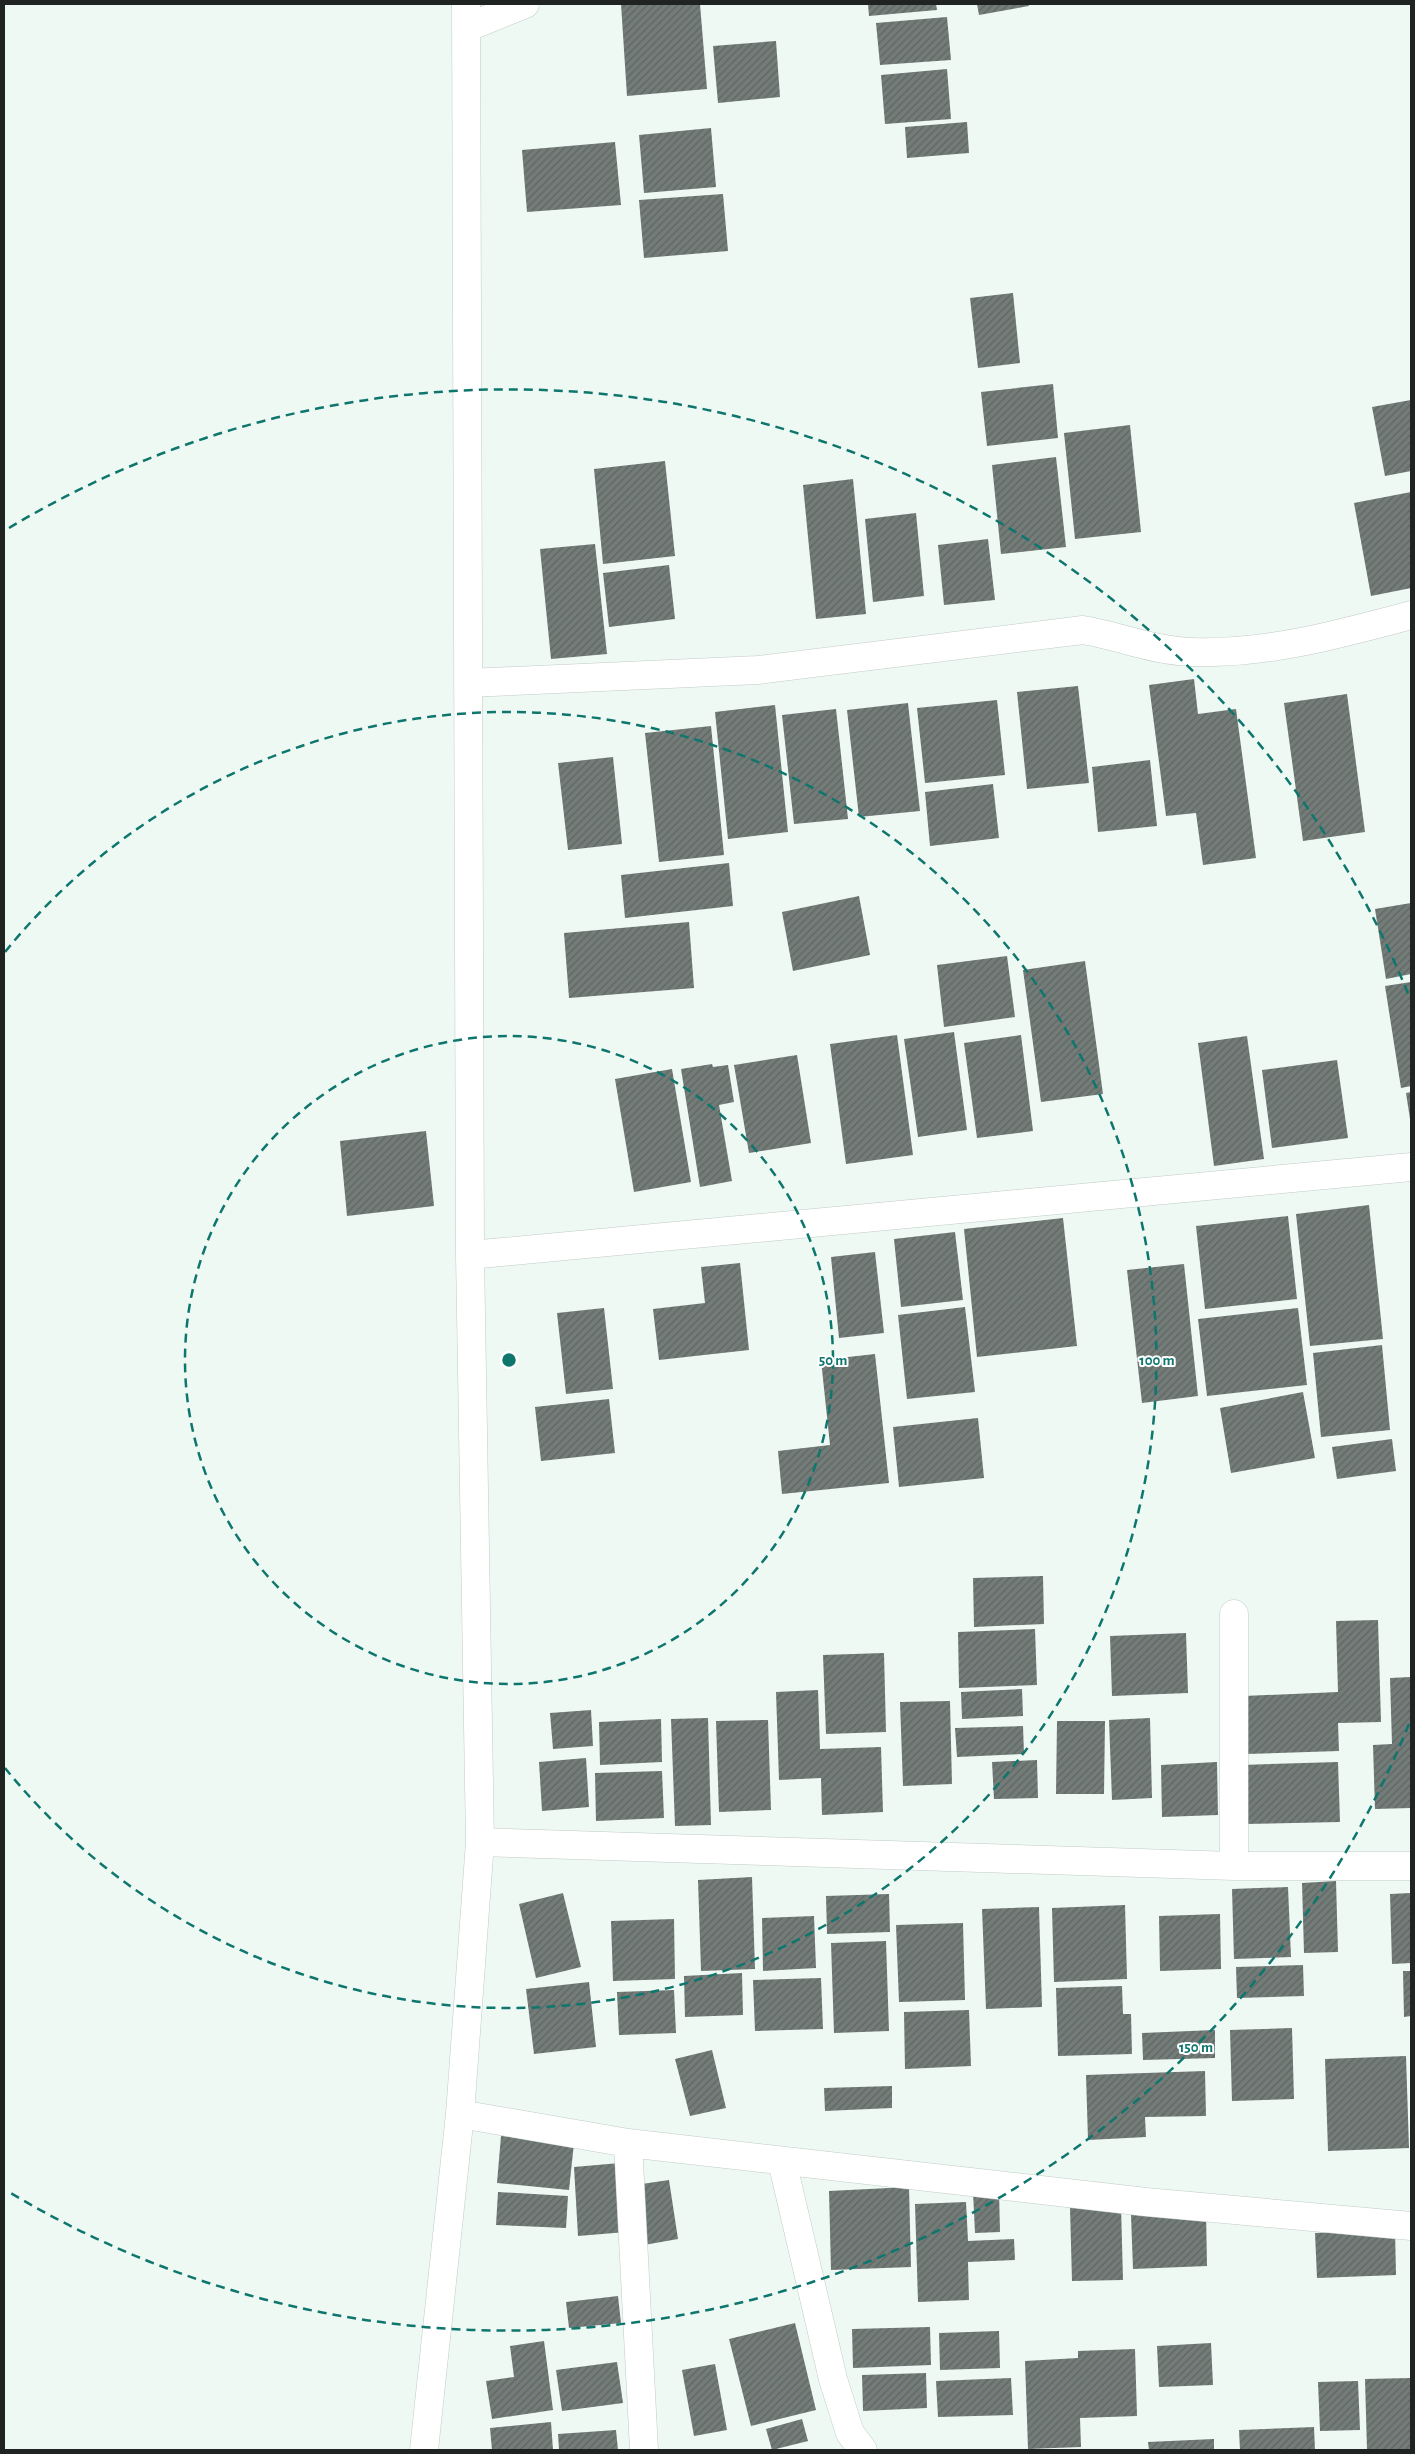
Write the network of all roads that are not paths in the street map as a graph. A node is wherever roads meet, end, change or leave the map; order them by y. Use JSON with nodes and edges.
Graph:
{"nodes":[{"id":1,"x":525,"y":4,"type":"edge"},
{"id":2,"x":466,"y":16,"type":"edge"},
{"id":3,"x":1411,"y":615,"type":"edge"},
{"id":4,"x":468,"y":683,"type":"junction"},
{"id":5,"x":1411,"y":1167,"type":"edge"},
{"id":6,"x":470,"y":1255,"type":"junction"},
{"id":7,"x":1234,"y":1614,"type":"dead end"},
{"id":8,"x":480,"y":1842,"type":"junction"},
{"id":9,"x":1234,"y":1866,"type":"junction"},
{"id":10,"x":1411,"y":1866,"type":"edge"},
{"id":11,"x":460,"y":2114,"type":"junction"},
{"id":12,"x":628,"y":2143,"type":"junction"},
{"id":13,"x":782,"y":2161,"type":"junction"},
{"id":14,"x":1411,"y":2226,"type":"edge"},
{"id":15,"x":424,"y":2450,"type":"edge"},
{"id":16,"x":644,"y":2450,"type":"edge"},
{"id":17,"x":863,"y":2450,"type":"edge"}],
"edges":[{"from":1,"to":2,"type":"street"},
{"from":2,"to":4,"type":"street"},
{"from":3,"to":4,"type":"street"},
{"from":4,"to":6,"type":"street"},
{"from":5,"to":6,"type":"street"},
{"from":6,"to":8,"type":"street"},
{"from":7,"to":9,"type":"street"},
{"from":8,"to":9,"type":"street"},
{"from":8,"to":11,"type":"street"},
{"from":9,"to":10,"type":"street"},
{"from":11,"to":12,"type":"street"},
{"from":11,"to":15,"type":"street"},
{"from":12,"to":13,"type":"street"},
{"from":12,"to":16,"type":"street"},
{"from":13,"to":14,"type":"street"},
{"from":13,"to":17,"type":"street"}]}
